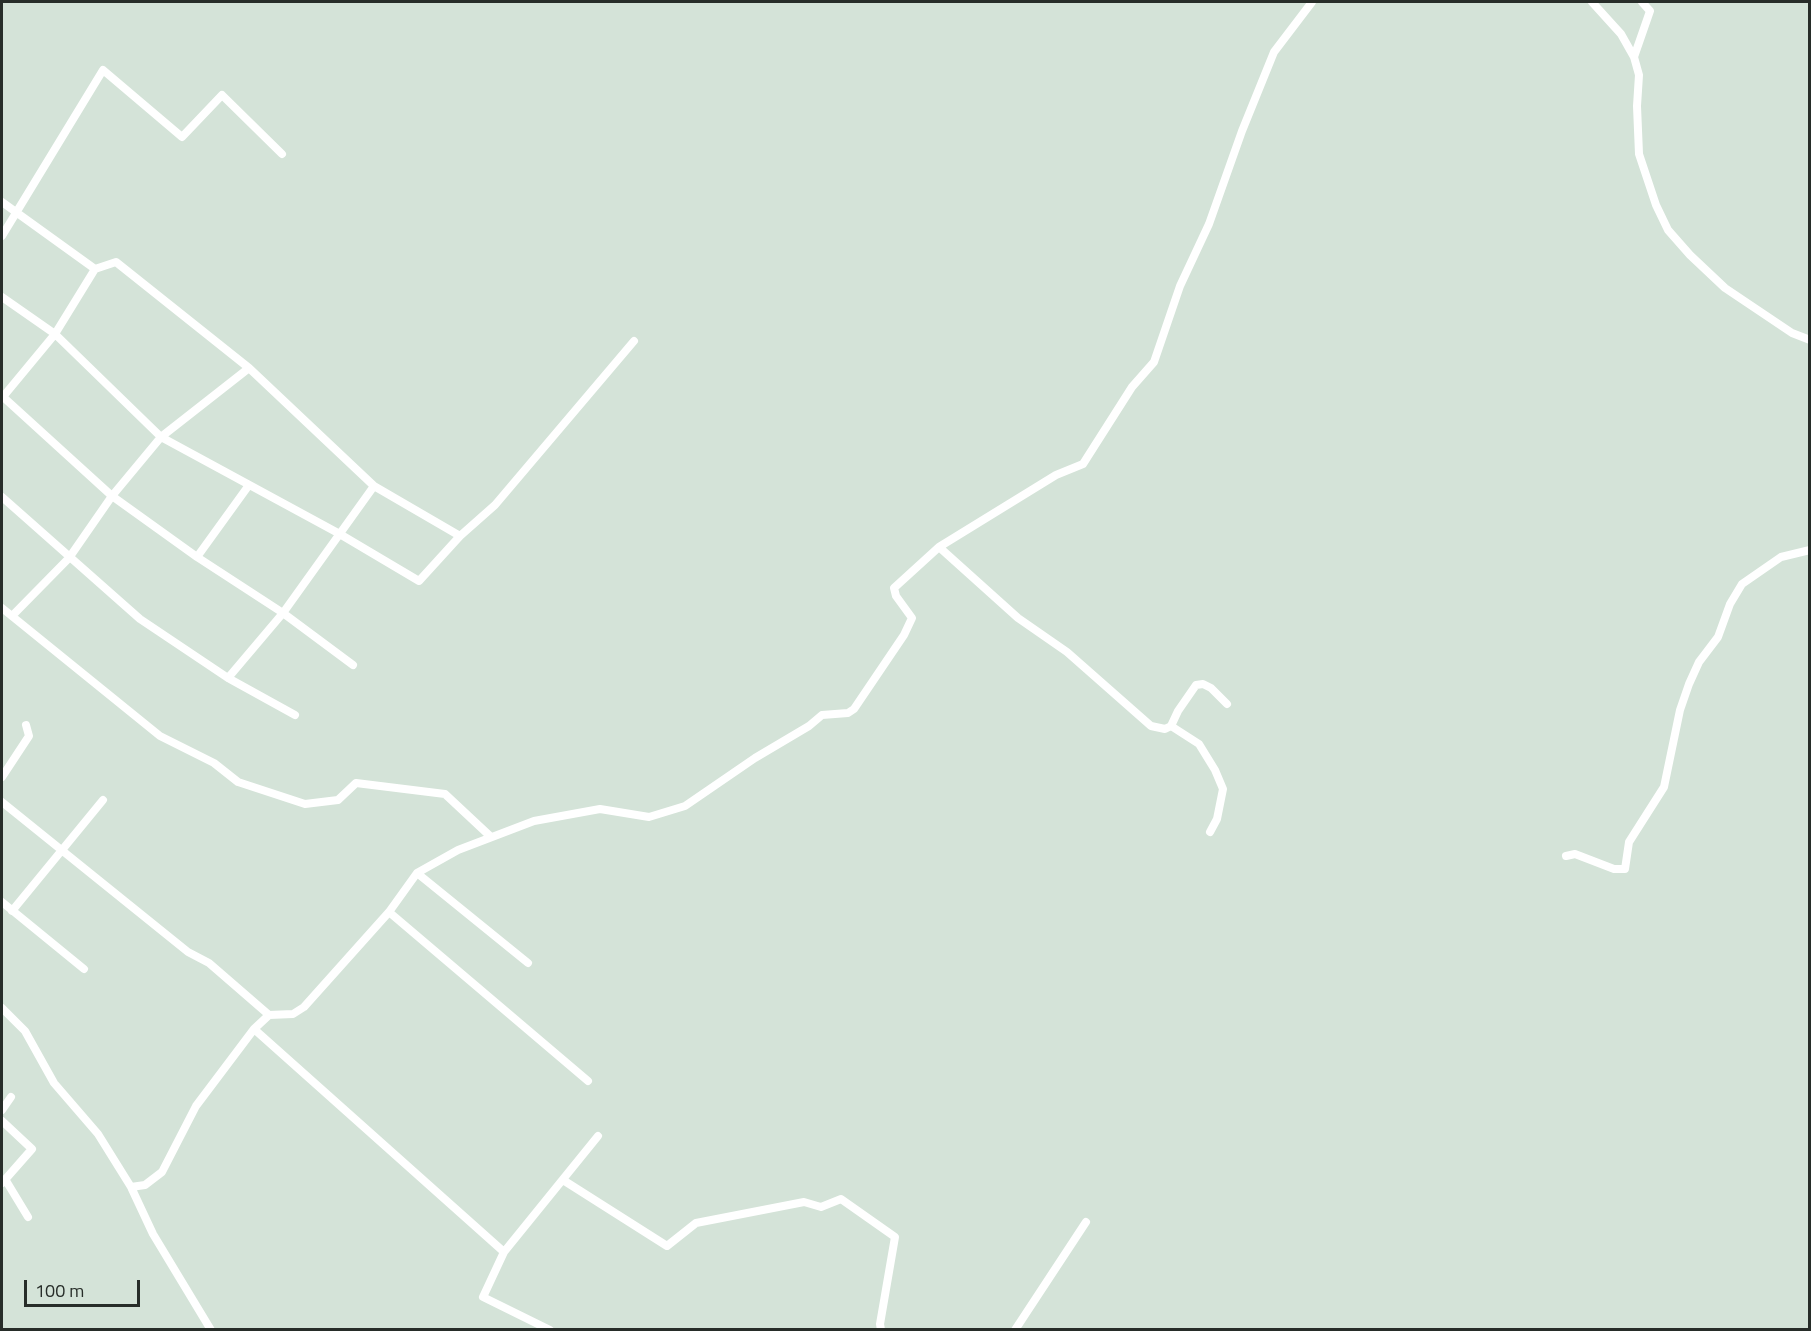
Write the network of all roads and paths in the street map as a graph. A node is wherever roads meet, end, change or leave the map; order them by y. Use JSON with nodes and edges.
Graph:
{"nodes":[{"id":1,"x":1312,"y":2,"type":"edge"},
{"id":2,"x":1592,"y":2,"type":"edge"},
{"id":3,"x":1642,"y":2,"type":"edge"},
{"id":4,"x":1634,"y":57,"type":"junction"},
{"id":5,"x":282,"y":154,"type":"dead end"},
{"id":6,"x":2,"y":202,"type":"edge"},
{"id":7,"x":17,"y":212,"type":"junction"},
{"id":8,"x":2,"y":237,"type":"edge"},
{"id":9,"x":95,"y":269,"type":"junction"},
{"id":10,"x":2,"y":297,"type":"edge"},
{"id":11,"x":55,"y":334,"type":"junction"},
{"id":12,"x":1809,"y":340,"type":"edge"},
{"id":13,"x":634,"y":341,"type":"dead end"},
{"id":14,"x":249,"y":368,"type":"junction"},
{"id":15,"x":2,"y":397,"type":"edge"},
{"id":16,"x":161,"y":437,"type":"junction"},
{"id":17,"x":249,"y":486,"type":"junction"},
{"id":18,"x":374,"y":486,"type":"junction"},
{"id":19,"x":112,"y":496,"type":"junction"},
{"id":20,"x":2,"y":498,"type":"edge"},
{"id":21,"x":338,"y":533,"type":"junction"},
{"id":22,"x":460,"y":536,"type":"junction"},
{"id":23,"x":939,"y":547,"type":"junction"},
{"id":24,"x":1809,"y":550,"type":"edge"},
{"id":25,"x":196,"y":557,"type":"junction"},
{"id":26,"x":69,"y":558,"type":"junction"},
{"id":27,"x":2,"y":608,"type":"edge"},
{"id":28,"x":283,"y":613,"type":"junction"},
{"id":29,"x":12,"y":616,"type":"junction"},
{"id":30,"x":353,"y":665,"type":"dead end"},
{"id":31,"x":228,"y":678,"type":"junction"},
{"id":32,"x":1227,"y":704,"type":"dead end"},
{"id":33,"x":295,"y":715,"type":"dead end"},
{"id":34,"x":26,"y":725,"type":"dead end"},
{"id":35,"x":1171,"y":726,"type":"junction"},
{"id":36,"x":2,"y":777,"type":"edge"},
{"id":37,"x":103,"y":800,"type":"dead end"},
{"id":38,"x":2,"y":802,"type":"edge"},
{"id":39,"x":1210,"y":832,"type":"dead end"},
{"id":40,"x":491,"y":837,"type":"junction"},
{"id":41,"x":62,"y":851,"type":"junction"},
{"id":42,"x":1566,"y":856,"type":"dead end"},
{"id":43,"x":417,"y":873,"type":"junction"},
{"id":44,"x":2,"y":902,"type":"edge"},
{"id":45,"x":12,"y":911,"type":"junction"},
{"id":46,"x":389,"y":912,"type":"junction"},
{"id":47,"x":528,"y":963,"type":"dead end"},
{"id":48,"x":84,"y":969,"type":"dead end"},
{"id":49,"x":2,"y":1008,"type":"edge"},
{"id":50,"x":269,"y":1015,"type":"junction"},
{"id":51,"x":254,"y":1029,"type":"junction"},
{"id":52,"x":588,"y":1081,"type":"dead end"},
{"id":53,"x":11,"y":1097,"type":"dead end"},
{"id":54,"x":2,"y":1110,"type":"edge"},
{"id":55,"x":2,"y":1122,"type":"edge"},
{"id":56,"x":598,"y":1136,"type":"dead end"},
{"id":57,"x":562,"y":1180,"type":"junction"},
{"id":58,"x":3,"y":1181,"type":"edge"},
{"id":59,"x":131,"y":1187,"type":"junction"},
{"id":60,"x":28,"y":1217,"type":"dead end"},
{"id":61,"x":1086,"y":1222,"type":"dead end"},
{"id":62,"x":504,"y":1252,"type":"junction"},
{"id":63,"x":211,"y":1329,"type":"edge"},
{"id":64,"x":550,"y":1329,"type":"edge"},
{"id":65,"x":881,"y":1329,"type":"edge"},
{"id":66,"x":1015,"y":1329,"type":"edge"}],
"edges":[{"from":1,"to":23,"type":"street"},
{"from":2,"to":4,"type":"street"},
{"from":3,"to":4,"type":"street"},
{"from":4,"to":12,"type":"street"},
{"from":5,"to":7,"type":"street"},
{"from":6,"to":7,"type":"street"},
{"from":7,"to":8,"type":"street"},
{"from":7,"to":9,"type":"street"},
{"from":9,"to":11,"type":"street"},
{"from":9,"to":14,"type":"street"},
{"from":10,"to":11,"type":"street"},
{"from":11,"to":15,"type":"street"},
{"from":11,"to":16,"type":"street"},
{"from":13,"to":22,"type":"street"},
{"from":14,"to":16,"type":"street"},
{"from":14,"to":18,"type":"street"},
{"from":15,"to":19,"type":"street"},
{"from":16,"to":17,"type":"street"},
{"from":16,"to":19,"type":"street"},
{"from":17,"to":21,"type":"street"},
{"from":17,"to":25,"type":"street"},
{"from":18,"to":21,"type":"street"},
{"from":18,"to":22,"type":"street"},
{"from":19,"to":25,"type":"street"},
{"from":19,"to":26,"type":"street"},
{"from":20,"to":26,"type":"street"},
{"from":21,"to":22,"type":"street"},
{"from":21,"to":28,"type":"street"},
{"from":23,"to":35,"type":"street"},
{"from":23,"to":40,"type":"street"},
{"from":24,"to":42,"type":"street"},
{"from":25,"to":28,"type":"street"},
{"from":26,"to":29,"type":"street"},
{"from":26,"to":31,"type":"street"},
{"from":27,"to":29,"type":"street"},
{"from":28,"to":30,"type":"street"},
{"from":28,"to":31,"type":"street"},
{"from":29,"to":40,"type":"street"},
{"from":31,"to":33,"type":"street"},
{"from":32,"to":35,"type":"street"},
{"from":34,"to":36,"type":"street"},
{"from":35,"to":39,"type":"street"},
{"from":37,"to":41,"type":"street"},
{"from":38,"to":41,"type":"street"},
{"from":40,"to":43,"type":"street"},
{"from":41,"to":45,"type":"street"},
{"from":41,"to":50,"type":"street"},
{"from":43,"to":46,"type":"street"},
{"from":43,"to":47,"type":"street"},
{"from":44,"to":45,"type":"street"},
{"from":45,"to":48,"type":"street"},
{"from":46,"to":50,"type":"street"},
{"from":46,"to":52,"type":"street"},
{"from":49,"to":59,"type":"street"},
{"from":50,"to":51,"type":"street"},
{"from":51,"to":59,"type":"street"},
{"from":51,"to":62,"type":"street"},
{"from":53,"to":54,"type":"street"},
{"from":55,"to":58,"type":"street"},
{"from":56,"to":57,"type":"street"},
{"from":57,"to":62,"type":"street"},
{"from":57,"to":65,"type":"street"},
{"from":58,"to":60,"type":"street"},
{"from":59,"to":63,"type":"street"},
{"from":61,"to":66,"type":"street"},
{"from":62,"to":64,"type":"street"}]}
